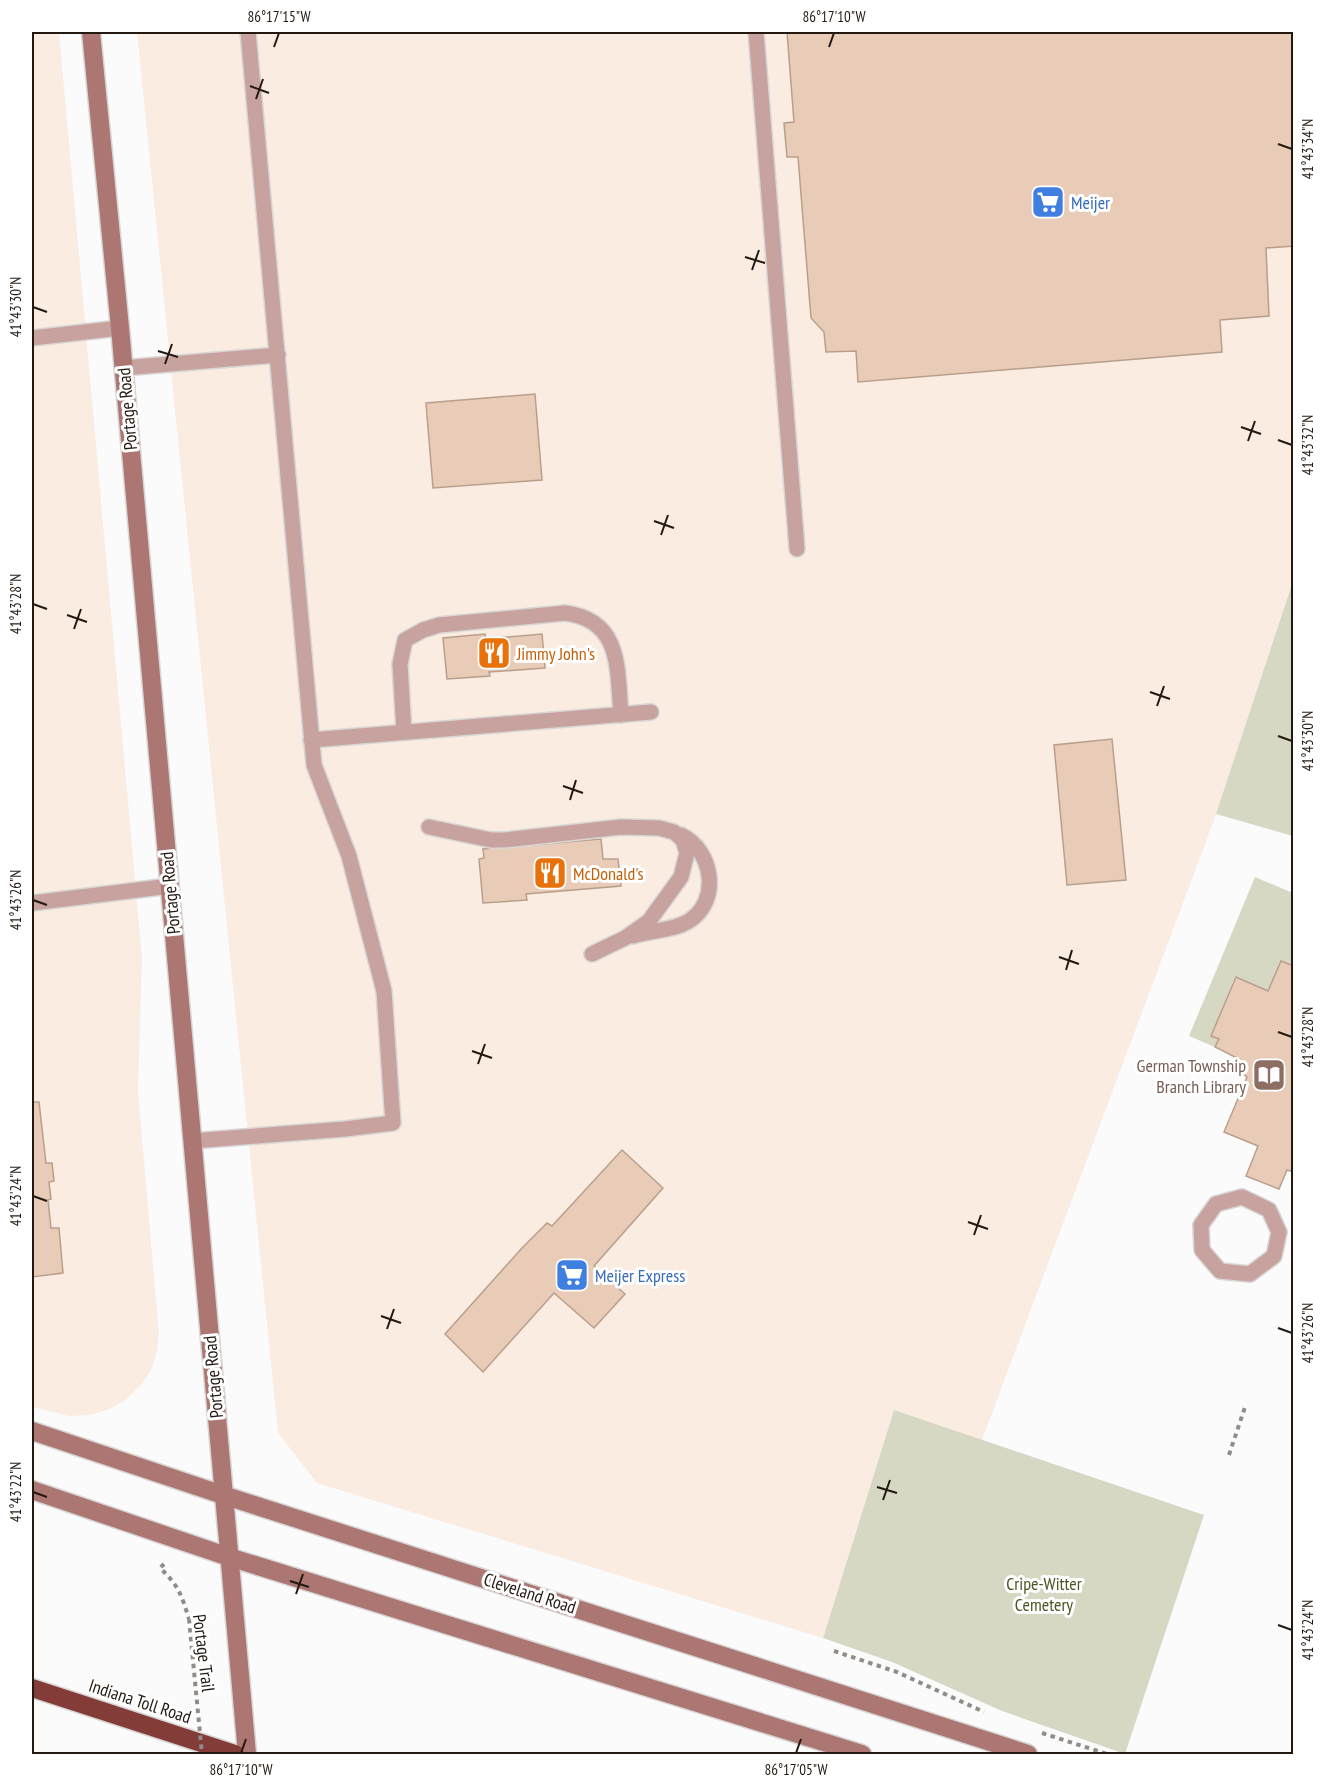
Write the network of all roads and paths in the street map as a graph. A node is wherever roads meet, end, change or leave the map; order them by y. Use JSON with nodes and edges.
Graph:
{"nodes":[{"id":1,"x":91,"y":32,"type":"edge"},
{"id":2,"x":248,"y":32,"type":"edge"},
{"id":3,"x":756,"y":32,"type":"edge"},
{"id":4,"x":120,"y":328,"type":"junction"},
{"id":5,"x":32,"y":338,"type":"edge"},
{"id":6,"x":278,"y":355,"type":"junction"},
{"id":7,"x":123,"y":369,"type":"junction"},
{"id":8,"x":797,"y":549,"type":"dead end"},
{"id":9,"x":651,"y":712,"type":"dead end"},
{"id":10,"x":621,"y":714,"type":"junction"},
{"id":11,"x":404,"y":732,"type":"junction"},
{"id":12,"x":312,"y":740,"type":"junction"},
{"id":13,"x":429,"y":827,"type":"dead end"},
{"id":14,"x":674,"y":832,"type":"junction"},
{"id":15,"x":170,"y":886,"type":"junction"},
{"id":16,"x":32,"y":903,"type":"edge"},
{"id":17,"x":625,"y":938,"type":"junction"},
{"id":18,"x":592,"y":954,"type":"dead end"},
{"id":19,"x":192,"y":1141,"type":"junction"},
{"id":20,"x":1274,"y":1256,"type":"joint"},
{"id":21,"x":1245,"y":1407,"type":"dead end"},
{"id":22,"x":32,"y":1431,"type":"edge"},
{"id":23,"x":1229,"y":1455,"type":"dead end"},
{"id":24,"x":32,"y":1490,"type":"edge"},
{"id":25,"x":223,"y":1495,"type":"junction"},
{"id":26,"x":229,"y":1557,"type":"junction"},
{"id":27,"x":164,"y":1564,"type":"dead end"},
{"id":28,"x":834,"y":1651,"type":"dead end"},
{"id":29,"x":32,"y":1688,"type":"edge"},
{"id":30,"x":994,"y":1716,"type":"dead end"},
{"id":31,"x":1039,"y":1732,"type":"dead end"},
{"id":32,"x":202,"y":1755,"type":"edge"},
{"id":33,"x":235,"y":1755,"type":"edge"},
{"id":34,"x":247,"y":1755,"type":"edge"},
{"id":35,"x":862,"y":1755,"type":"edge"},
{"id":36,"x":1028,"y":1755,"type":"edge"},
{"id":37,"x":1107,"y":1755,"type":"edge"}],
"edges":[{"from":1,"to":4,"type":"main road","name":"Portage Road"},
{"from":2,"to":6,"type":"lane"},
{"from":3,"to":8,"type":"lane"},
{"from":4,"to":5,"type":"lane"},
{"from":4,"to":7,"type":"main road","name":"Portage Road"},
{"from":6,"to":7,"type":"lane"},
{"from":6,"to":12,"type":"lane"},
{"from":7,"to":15,"type":"main road","name":"Portage Road"},
{"from":9,"to":10,"type":"lane"},
{"from":10,"to":11,"type":"lane"},
{"from":10,"to":11,"type":"lane"},
{"from":11,"to":12,"type":"lane"},
{"from":12,"to":19,"type":"lane"},
{"from":13,"to":14,"type":"lane"},
{"from":14,"to":17,"type":"lane"},
{"from":14,"to":17,"type":"lane"},
{"from":15,"to":16,"type":"lane"},
{"from":15,"to":19,"type":"main road","name":"Portage Road"},
{"from":17,"to":18,"type":"lane"},
{"from":19,"to":25,"type":"main road","name":"Portage Road"},
{"from":20,"to":20,"type":"lane"},
{"from":21,"to":23,"type":"path"},
{"from":22,"to":25,"type":"main road","name":"Cleveland Road"},
{"from":24,"to":26,"type":"main road"},
{"from":25,"to":26,"type":"main road","name":"Portage Road"},
{"from":25,"to":36,"type":"main road","name":"Cleveland Road"},
{"from":26,"to":34,"type":"main road","name":"Portage Road"},
{"from":26,"to":35,"type":"main road"},
{"from":27,"to":32,"type":"path","name":"Portage Trail","bridge":true},
{"from":28,"to":30,"type":"path"},
{"from":29,"to":33,"type":"highway","name":"Indiana Toll Road"},
{"from":31,"to":37,"type":"path"}]}
